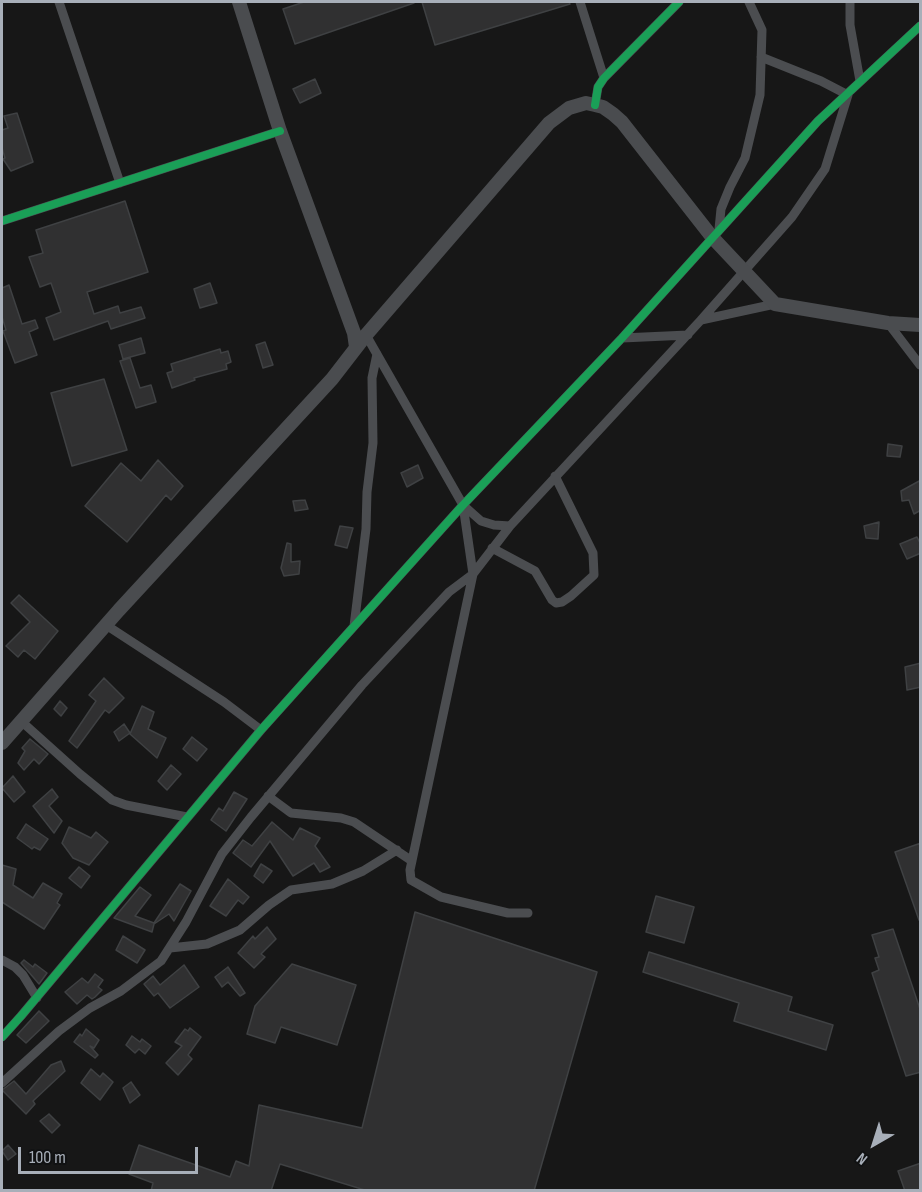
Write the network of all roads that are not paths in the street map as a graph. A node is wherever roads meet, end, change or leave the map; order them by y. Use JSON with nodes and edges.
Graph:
{"nodes":[{"id":1,"x":59,"y":2,"type":"edge"},
{"id":2,"x":239,"y":2,"type":"edge"},
{"id":3,"x":580,"y":2,"type":"edge"},
{"id":4,"x":679,"y":2,"type":"edge"},
{"id":5,"x":748,"y":2,"type":"edge"},
{"id":6,"x":850,"y":2,"type":"edge"},
{"id":7,"x":921,"y":26,"type":"edge"},
{"id":8,"x":761,"y":57,"type":"junction"},
{"id":9,"x":604,"y":78,"type":"junction"},
{"id":10,"x":860,"y":81,"type":"junction"},
{"id":11,"x":848,"y":95,"type":"junction"},
{"id":12,"x":595,"y":105,"type":"junction"},
{"id":13,"x":280,"y":131,"type":"junction"},
{"id":14,"x":120,"y":183,"type":"junction"},
{"id":15,"x":2,"y":221,"type":"edge"},
{"id":16,"x":715,"y":233,"type":"junction"},
{"id":17,"x":742,"y":271,"type":"junction"},
{"id":18,"x":775,"y":304,"type":"junction"},
{"id":19,"x":701,"y":320,"type":"junction"},
{"id":20,"x":888,"y":323,"type":"junction"},
{"id":21,"x":921,"y":325,"type":"edge"},
{"id":22,"x":366,"y":335,"type":"junction"},
{"id":23,"x":688,"y":335,"type":"junction"},
{"id":24,"x":622,"y":338,"type":"junction"},
{"id":25,"x":356,"y":347,"type":"junction"},
{"id":26,"x":377,"y":354,"type":"junction"},
{"id":27,"x":921,"y":365,"type":"edge"},
{"id":28,"x":555,"y":476,"type":"junction"},
{"id":29,"x":463,"y":505,"type":"junction"},
{"id":30,"x":510,"y":526,"type":"junction"},
{"id":31,"x":492,"y":548,"type":"junction"},
{"id":32,"x":473,"y":574,"type":"junction"},
{"id":33,"x":106,"y":625,"type":"junction"},
{"id":34,"x":354,"y":626,"type":"junction"},
{"id":35,"x":21,"y":721,"type":"junction"},
{"id":36,"x":261,"y":730,"type":"junction"},
{"id":37,"x":2,"y":743,"type":"edge"},
{"id":38,"x":268,"y":796,"type":"junction"},
{"id":39,"x":187,"y":817,"type":"junction"},
{"id":40,"x":397,"y":850,"type":"junction"},
{"id":41,"x":412,"y":861,"type":"junction"},
{"id":42,"x":528,"y":913,"type":"dead end"},
{"id":43,"x":170,"y":948,"type":"junction"},
{"id":44,"x":2,"y":960,"type":"edge"},
{"id":45,"x":37,"y":998,"type":"junction"},
{"id":46,"x":2,"y":1037,"type":"edge"},
{"id":47,"x":2,"y":1083,"type":"edge"}],
"edges":[{"from":1,"to":14,"type":"street"},
{"from":2,"to":13,"type":"main road"},
{"from":3,"to":9,"type":"street"},
{"from":4,"to":9,"type":"street"},
{"from":5,"to":8,"type":"street"},
{"from":6,"to":10,"type":"street"},
{"from":7,"to":10,"type":"street"},
{"from":8,"to":11,"type":"street"},
{"from":8,"to":16,"type":"street"},
{"from":9,"to":12,"type":"street"},
{"from":10,"to":11,"type":"street"},
{"from":11,"to":16,"type":"street"},
{"from":11,"to":17,"type":"street"},
{"from":12,"to":16,"type":"main road"},
{"from":12,"to":22,"type":"main road"},
{"from":13,"to":14,"type":"street"},
{"from":13,"to":25,"type":"main road"},
{"from":14,"to":15,"type":"street"},
{"from":16,"to":17,"type":"main road"},
{"from":16,"to":24,"type":"street"},
{"from":17,"to":18,"type":"main road"},
{"from":17,"to":19,"type":"street"},
{"from":18,"to":19,"type":"street"},
{"from":18,"to":20,"type":"main road"},
{"from":19,"to":23,"type":"street"},
{"from":20,"to":21,"type":"main road"},
{"from":20,"to":27,"type":"street"},
{"from":22,"to":25,"type":"main road"},
{"from":22,"to":26,"type":"street"},
{"from":23,"to":24,"type":"street"},
{"from":23,"to":28,"type":"street"},
{"from":24,"to":29,"type":"street"},
{"from":25,"to":33,"type":"main road"},
{"from":26,"to":29,"type":"street"},
{"from":26,"to":34,"type":"street"},
{"from":28,"to":30,"type":"street"},
{"from":28,"to":31,"type":"street"},
{"from":29,"to":30,"type":"street"},
{"from":29,"to":32,"type":"street"},
{"from":29,"to":34,"type":"street"},
{"from":30,"to":31,"type":"street"},
{"from":31,"to":32,"type":"street"},
{"from":32,"to":38,"type":"street"},
{"from":32,"to":41,"type":"street"},
{"from":33,"to":35,"type":"main road"},
{"from":33,"to":36,"type":"street"},
{"from":34,"to":36,"type":"street"},
{"from":35,"to":37,"type":"main road"},
{"from":35,"to":39,"type":"street"},
{"from":36,"to":39,"type":"street"},
{"from":38,"to":40,"type":"street"},
{"from":38,"to":43,"type":"street"},
{"from":39,"to":45,"type":"street"},
{"from":40,"to":41,"type":"street"},
{"from":40,"to":43,"type":"street"},
{"from":41,"to":42,"type":"street"},
{"from":43,"to":47,"type":"street"},
{"from":44,"to":45,"type":"street"},
{"from":45,"to":46,"type":"street"}]}
